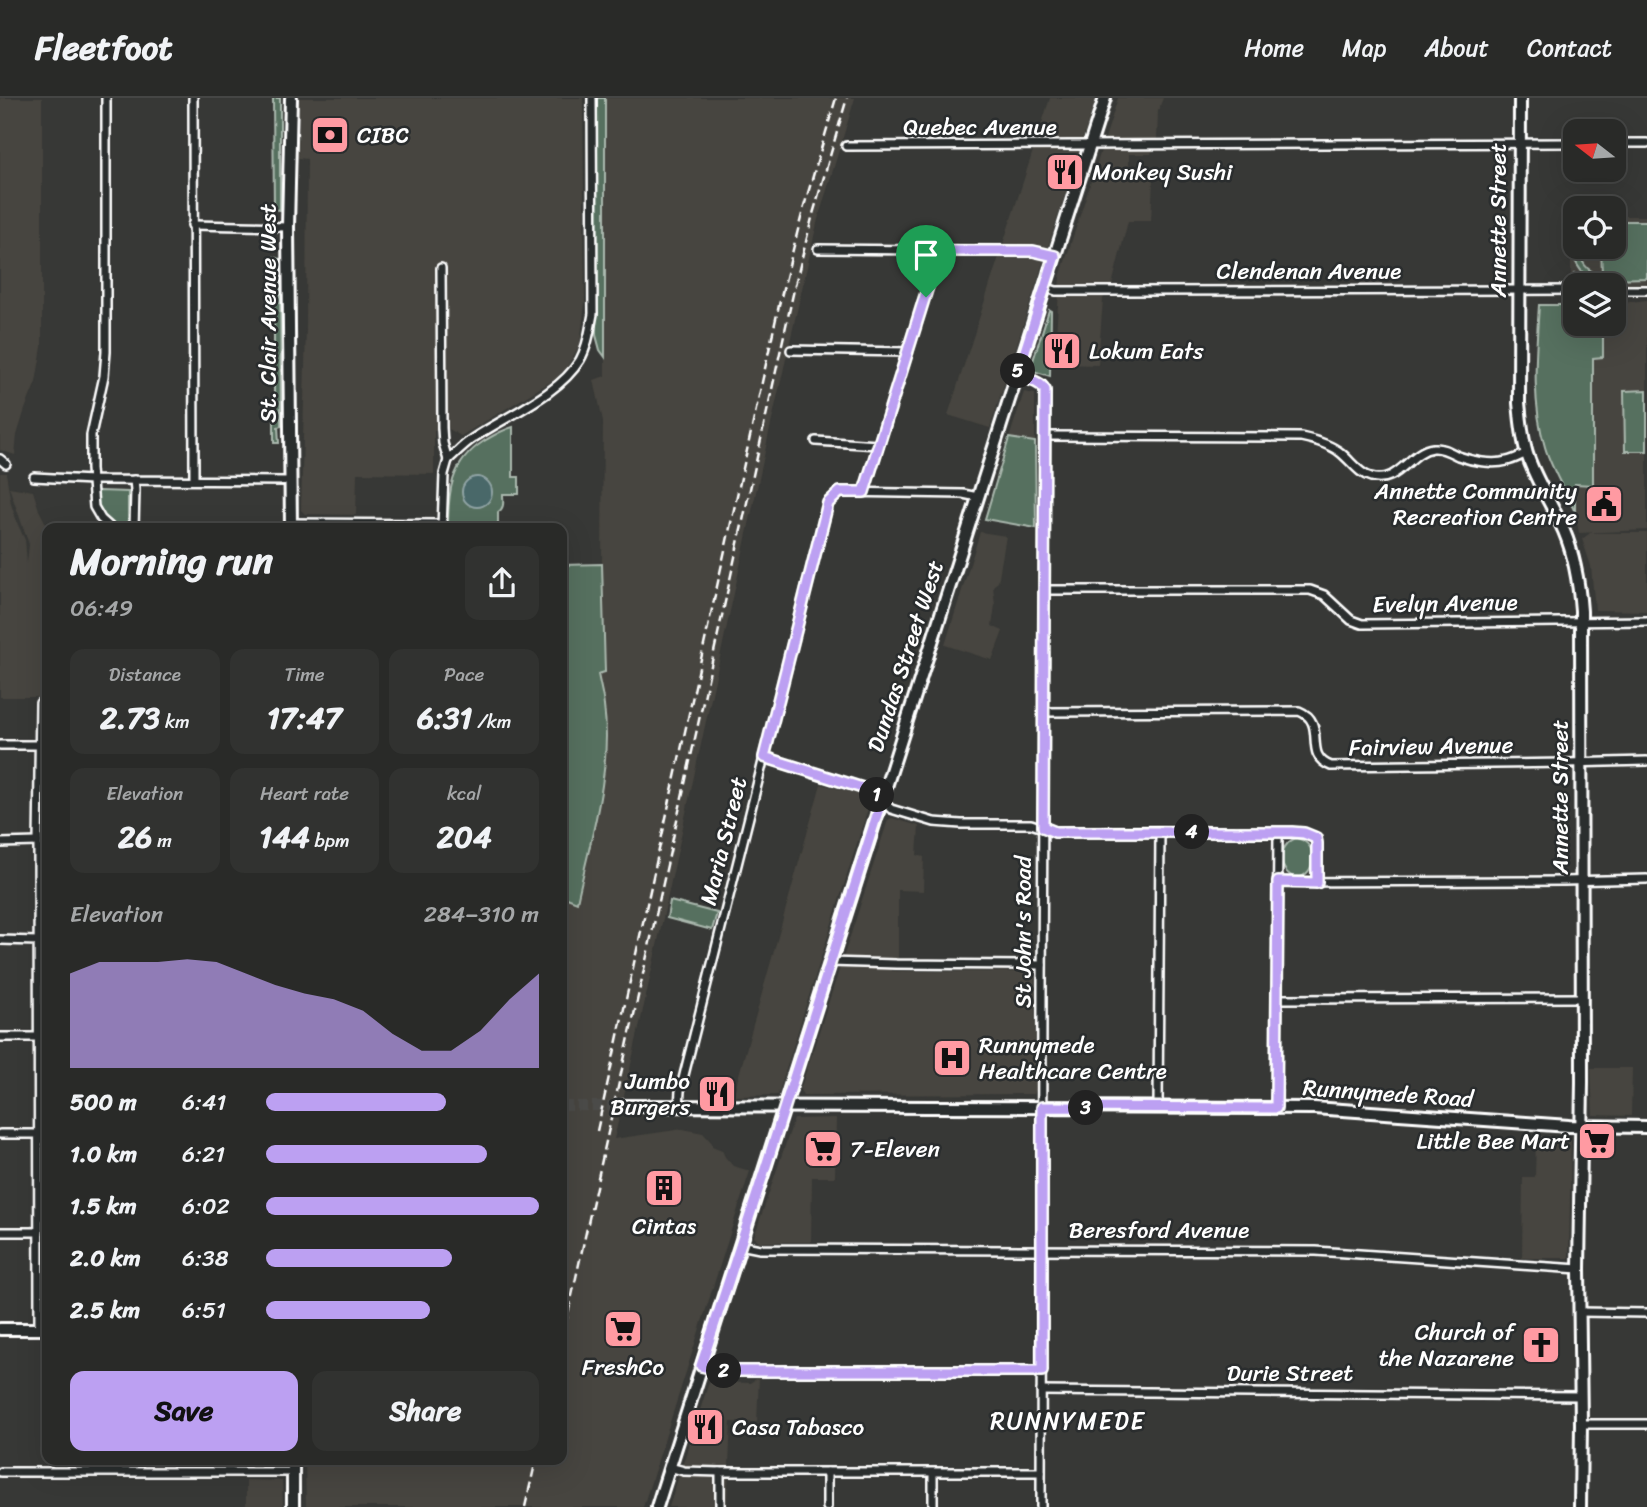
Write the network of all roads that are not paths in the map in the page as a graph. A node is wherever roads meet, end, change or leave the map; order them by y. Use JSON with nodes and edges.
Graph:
{"nodes":[{"id":1,"x":106,"y":98,"type":"edge"},
{"id":2,"x":193,"y":98,"type":"edge"},
{"id":3,"x":291,"y":98,"type":"edge"},
{"id":4,"x":592,"y":98,"type":"edge"},
{"id":5,"x":1105,"y":98,"type":"edge"},
{"id":6,"x":1520,"y":98,"type":"edge"},
{"id":7,"x":1520,"y":143,"type":"junction"},
{"id":8,"x":1563,"y":143,"type":"edge"},
{"id":9,"x":1626,"y":143,"type":"edge"},
{"id":10,"x":1647,"y":143,"type":"edge"},
{"id":11,"x":1090,"y":145,"type":"junction"},
{"id":12,"x":846,"y":146,"type":"dead end"},
{"id":13,"x":192,"y":225,"type":"junction"},
{"id":14,"x":288,"y":227,"type":"junction"},
{"id":15,"x":818,"y":250,"type":"dead end"},
{"id":16,"x":939,"y":251,"type":"junction"},
{"id":17,"x":1055,"y":256,"type":"junction"},
{"id":18,"x":441,"y":268,"type":"dead end"},
{"id":19,"x":1044,"y":287,"type":"junction"},
{"id":20,"x":1519,"y":290,"type":"junction"},
{"id":21,"x":1563,"y":290,"type":"edge"},
{"id":22,"x":1626,"y":290,"type":"edge"},
{"id":23,"x":1647,"y":290,"type":"edge"},
{"id":24,"x":790,"y":350,"type":"dead end"},
{"id":25,"x":908,"y":352,"type":"junction"},
{"id":26,"x":1017,"y":376,"type":"junction"},
{"id":27,"x":1045,"y":436,"type":"junction"},
{"id":28,"x":816,"y":442,"type":"dead end"},
{"id":29,"x":878,"y":444,"type":"junction"},
{"id":30,"x":1527,"y":453,"type":"junction"},
{"id":31,"x":448,"y":460,"type":"junction"},
{"id":32,"x":34,"y":477,"type":"dead end"},
{"id":33,"x":92,"y":480,"type":"junction"},
{"id":34,"x":134,"y":480,"type":"junction"},
{"id":35,"x":194,"y":480,"type":"junction"},
{"id":36,"x":289,"y":481,"type":"junction"},
{"id":37,"x":864,"y":492,"type":"junction"},
{"id":38,"x":978,"y":497,"type":"junction"},
{"id":39,"x":105,"y":523,"type":"edge"},
{"id":40,"x":134,"y":523,"type":"edge"},
{"id":41,"x":291,"y":523,"type":"edge"},
{"id":42,"x":442,"y":523,"type":"edge"},
{"id":43,"x":1044,"y":590,"type":"junction"},
{"id":44,"x":1581,"y":621,"type":"junction"},
{"id":45,"x":1647,"y":621,"type":"edge"},
{"id":46,"x":40,"y":703,"type":"dead end"},
{"id":47,"x":1043,"y":712,"type":"junction"},
{"id":48,"x":0,"y":745,"type":"edge"},
{"id":49,"x":40,"y":745,"type":"junction"},
{"id":50,"x":764,"y":757,"type":"junction"},
{"id":51,"x":1647,"y":761,"type":"edge"},
{"id":52,"x":1581,"y":762,"type":"junction"},
{"id":53,"x":882,"y":799,"type":"junction"},
{"id":54,"x":1043,"y":827,"type":"junction"},
{"id":55,"x":1160,"y":831,"type":"junction"},
{"id":56,"x":1278,"y":833,"type":"junction"},
{"id":57,"x":38,"y":842,"type":"junction"},
{"id":58,"x":0,"y":843,"type":"edge"},
{"id":59,"x":1647,"y":879,"type":"edge"},
{"id":60,"x":1582,"y":880,"type":"junction"},
{"id":61,"x":1278,"y":882,"type":"junction"},
{"id":62,"x":1317,"y":883,"type":"junction"},
{"id":63,"x":0,"y":940,"type":"edge"},
{"id":64,"x":38,"y":940,"type":"junction"},
{"id":65,"x":830,"y":962,"type":"junction"},
{"id":66,"x":1042,"y":965,"type":"junction"},
{"id":67,"x":1582,"y":998,"type":"junction"},
{"id":68,"x":1277,"y":999,"type":"junction"},
{"id":69,"x":0,"y":1037,"type":"edge"},
{"id":70,"x":38,"y":1037,"type":"junction"},
{"id":71,"x":42,"y":1091,"type":"edge"},
{"id":72,"x":678,"y":1106,"type":"junction"},
{"id":73,"x":622,"y":1107,"type":"tunnel mouth"},
{"id":74,"x":784,"y":1107,"type":"junction"},
{"id":75,"x":1042,"y":1107,"type":"junction"},
{"id":76,"x":1158,"y":1108,"type":"junction"},
{"id":77,"x":1276,"y":1108,"type":"junction"},
{"id":78,"x":42,"y":1112,"type":"edge"},
{"id":79,"x":1647,"y":1126,"type":"edge"},
{"id":80,"x":1581,"y":1127,"type":"junction"},
{"id":81,"x":0,"y":1134,"type":"edge"},
{"id":82,"x":39,"y":1134,"type":"junction"},
{"id":83,"x":0,"y":1232,"type":"edge"},
{"id":84,"x":39,"y":1232,"type":"junction"},
{"id":85,"x":740,"y":1245,"type":"junction"},
{"id":86,"x":1042,"y":1249,"type":"junction"},
{"id":87,"x":1578,"y":1269,"type":"junction"},
{"id":88,"x":42,"y":1305,"type":"edge"},
{"id":89,"x":1580,"y":1312,"type":"junction"},
{"id":90,"x":1647,"y":1313,"type":"edge"},
{"id":91,"x":0,"y":1329,"type":"edge"},
{"id":92,"x":42,"y":1329,"type":"edge"},
{"id":93,"x":701,"y":1366,"type":"junction"},
{"id":94,"x":1042,"y":1371,"type":"junction"},
{"id":95,"x":1041,"y":1391,"type":"junction"},
{"id":96,"x":1581,"y":1396,"type":"junction"},
{"id":97,"x":1581,"y":1424,"type":"junction"},
{"id":98,"x":1647,"y":1424,"type":"edge"},
{"id":99,"x":292,"y":1465,"type":"edge"},
{"id":100,"x":669,"y":1467,"type":"junction"},
{"id":101,"x":0,"y":1472,"type":"edge"},
{"id":102,"x":293,"y":1472,"type":"junction"},
{"id":103,"x":720,"y":1472,"type":"junction"},
{"id":104,"x":827,"y":1472,"type":"junction"},
{"id":105,"x":1041,"y":1472,"type":"junction"},
{"id":106,"x":933,"y":1473,"type":"junction"},
{"id":107,"x":293,"y":1507,"type":"edge"},
{"id":108,"x":657,"y":1507,"type":"edge"},
{"id":109,"x":720,"y":1507,"type":"edge"},
{"id":110,"x":827,"y":1507,"type":"edge"},
{"id":111,"x":933,"y":1507,"type":"edge"},
{"id":112,"x":1041,"y":1507,"type":"edge"},
{"id":113,"x":1580,"y":1507,"type":"edge"}],
"edges":[{"from":1,"to":33,"type":"street"},
{"from":2,"to":13,"type":"street"},
{"from":3,"to":14,"type":"street","name":"St. Clair Avenue West"},
{"from":4,"to":31,"type":"street"},
{"from":5,"to":11,"type":"street","name":"Dundas Street West"},
{"from":6,"to":7,"type":"street","name":"Annette Street"},
{"from":7,"to":8,"type":"street","name":"Quebec Avenue"},
{"from":7,"to":11,"type":"street","name":"Quebec Avenue"},
{"from":7,"to":20,"type":"street","name":"Annette Street"},
{"from":9,"to":10,"type":"street"},
{"from":11,"to":12,"type":"street","name":"Quebec Avenue"},
{"from":11,"to":17,"type":"street","name":"Dundas Street West"},
{"from":13,"to":14,"type":"street"},
{"from":13,"to":35,"type":"street"},
{"from":14,"to":36,"type":"street","name":"St. Clair Avenue West"},
{"from":15,"to":16,"type":"street"},
{"from":16,"to":17,"type":"street"},
{"from":16,"to":25,"type":"street"},
{"from":17,"to":19,"type":"street","name":"Dundas Street West"},
{"from":18,"to":31,"type":"street"},
{"from":19,"to":20,"type":"street","name":"Clendenan Avenue"},
{"from":19,"to":26,"type":"street","name":"Dundas Street West"},
{"from":20,"to":21,"type":"street","name":"Clendenan Avenue"},
{"from":20,"to":30,"type":"street","name":"Annette Street"},
{"from":22,"to":23,"type":"street"},
{"from":24,"to":25,"type":"street"},
{"from":25,"to":29,"type":"street"},
{"from":26,"to":27,"type":"street","name":"St John's Road"},
{"from":26,"to":38,"type":"street","name":"Dundas Street West"},
{"from":27,"to":30,"type":"street"},
{"from":27,"to":43,"type":"street","name":"St John's Road"},
{"from":28,"to":29,"type":"street"},
{"from":29,"to":37,"type":"street"},
{"from":30,"to":44,"type":"street","name":"Annette Street"},
{"from":31,"to":42,"type":"street"},
{"from":32,"to":33,"type":"street"},
{"from":33,"to":34,"type":"street"},
{"from":33,"to":39,"type":"street"},
{"from":34,"to":35,"type":"street"},
{"from":34,"to":40,"type":"street"},
{"from":35,"to":36,"type":"street"},
{"from":36,"to":41,"type":"street","name":"St. Clair Avenue West"},
{"from":37,"to":38,"type":"street","name":"Maria Street"},
{"from":37,"to":50,"type":"street","name":"Maria Street"},
{"from":38,"to":53,"type":"street","name":"Dundas Street West"},
{"from":43,"to":44,"type":"street","name":"Evelyn Avenue"},
{"from":43,"to":47,"type":"street","name":"St John's Road"},
{"from":44,"to":45,"type":"street","name":"Evelyn Avenue"},
{"from":44,"to":52,"type":"street","name":"Annette Street"},
{"from":46,"to":49,"type":"street"},
{"from":47,"to":52,"type":"street","name":"Fairview Avenue"},
{"from":47,"to":54,"type":"street","name":"St John's Road"},
{"from":48,"to":49,"type":"street"},
{"from":49,"to":57,"type":"street"},
{"from":50,"to":53,"type":"street"},
{"from":50,"to":72,"type":"street","name":"Maria Street"},
{"from":51,"to":52,"type":"street","name":"Fairview Avenue"},
{"from":52,"to":60,"type":"street","name":"Annette Street"},
{"from":53,"to":54,"type":"street"},
{"from":53,"to":65,"type":"street","name":"Dundas Street West"},
{"from":54,"to":55,"type":"street"},
{"from":54,"to":66,"type":"street","name":"St John's Road"},
{"from":55,"to":56,"type":"street"},
{"from":55,"to":76,"type":"street"},
{"from":56,"to":61,"type":"street"},
{"from":56,"to":62,"type":"street"},
{"from":57,"to":58,"type":"street"},
{"from":57,"to":64,"type":"street"},
{"from":59,"to":60,"type":"street"},
{"from":60,"to":62,"type":"street"},
{"from":60,"to":67,"type":"street","name":"Annette Street"},
{"from":61,"to":62,"type":"street"},
{"from":61,"to":68,"type":"street"},
{"from":63,"to":64,"type":"street"},
{"from":64,"to":70,"type":"street"},
{"from":65,"to":66,"type":"street"},
{"from":65,"to":74,"type":"street","name":"Dundas Street West"},
{"from":66,"to":75,"type":"street","name":"St John's Road"},
{"from":67,"to":68,"type":"street"},
{"from":67,"to":80,"type":"street","name":"Annette Street"},
{"from":68,"to":77,"type":"street"},
{"from":69,"to":70,"type":"street"},
{"from":70,"to":71,"type":"street"},
{"from":72,"to":73,"type":"street","name":"Runnymede Road"},
{"from":72,"to":74,"type":"street","name":"Runnymede Road"},
{"from":74,"to":75,"type":"street","name":"Runnymede Road"},
{"from":74,"to":85,"type":"street","name":"Dundas Street West"},
{"from":75,"to":76,"type":"street","name":"Runnymede Road"},
{"from":75,"to":86,"type":"street","name":"St John's Road"},
{"from":76,"to":77,"type":"street","name":"Runnymede Road"},
{"from":77,"to":80,"type":"street","name":"Runnymede Road"},
{"from":78,"to":82,"type":"street"},
{"from":79,"to":80,"type":"street","name":"Runnymede Road"},
{"from":80,"to":87,"type":"street","name":"Annette Street"},
{"from":81,"to":82,"type":"street"},
{"from":82,"to":84,"type":"street"},
{"from":83,"to":84,"type":"street"},
{"from":84,"to":88,"type":"street"},
{"from":85,"to":86,"type":"street","name":"Beresford Avenue"},
{"from":85,"to":93,"type":"street","name":"Dundas Street West"},
{"from":86,"to":87,"type":"street","name":"Beresford Avenue"},
{"from":86,"to":94,"type":"street","name":"St John's Road"},
{"from":87,"to":89,"type":"street","name":"Annette Street"},
{"from":89,"to":90,"type":"street"},
{"from":89,"to":96,"type":"street","name":"Annette Street"},
{"from":91,"to":92,"type":"street"},
{"from":93,"to":94,"type":"street"},
{"from":93,"to":100,"type":"street","name":"Dundas Street West"},
{"from":94,"to":95,"type":"street","name":"St John's Road"},
{"from":95,"to":96,"type":"street","name":"Durie Street"},
{"from":95,"to":105,"type":"street","name":"St John's Road"},
{"from":96,"to":97,"type":"street","name":"Annette Street"},
{"from":97,"to":98,"type":"street"},
{"from":97,"to":113,"type":"street","name":"Annette Street"},
{"from":99,"to":102,"type":"street"},
{"from":100,"to":103,"type":"street"},
{"from":100,"to":108,"type":"street","name":"Dundas Street West"},
{"from":101,"to":102,"type":"street"},
{"from":102,"to":107,"type":"street"},
{"from":103,"to":104,"type":"street"},
{"from":103,"to":109,"type":"street"},
{"from":104,"to":106,"type":"street"},
{"from":104,"to":110,"type":"street"},
{"from":105,"to":106,"type":"street"},
{"from":105,"to":112,"type":"street","name":"St John's Road"},
{"from":106,"to":111,"type":"street"}]}
